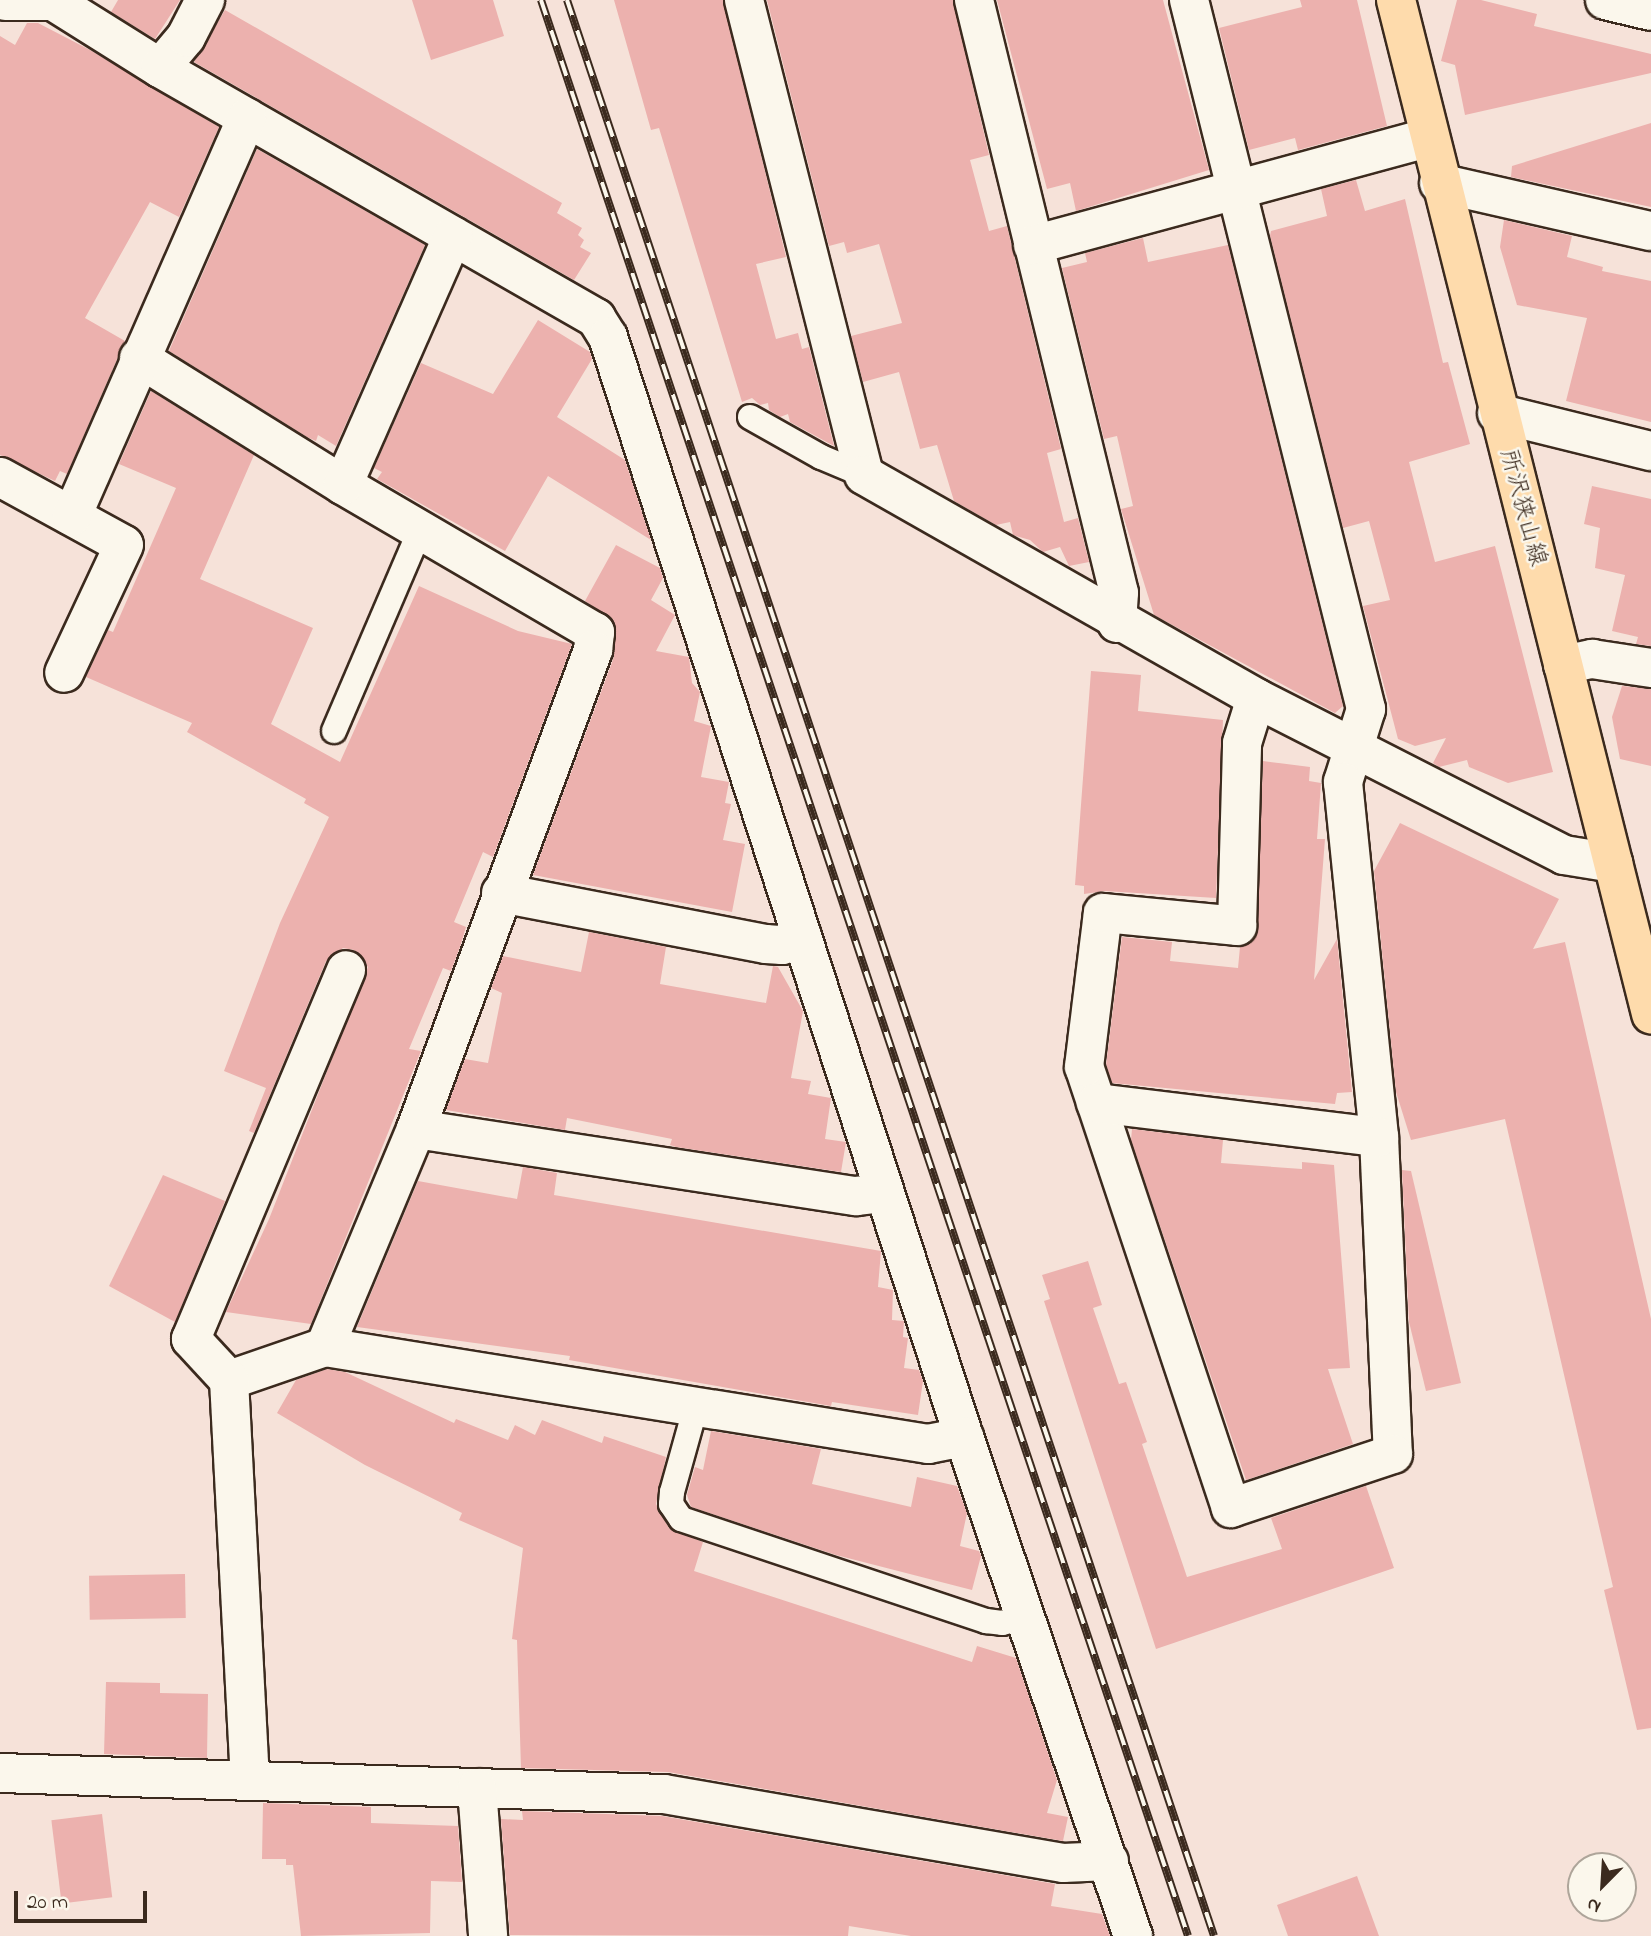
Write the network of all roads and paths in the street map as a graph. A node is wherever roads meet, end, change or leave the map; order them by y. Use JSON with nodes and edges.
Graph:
{"nodes":[{"id":1,"x":205,"y":0,"type":"edge"},
{"id":2,"x":744,"y":0,"type":"edge"},
{"id":3,"x":974,"y":0,"type":"edge"},
{"id":4,"x":1189,"y":0,"type":"edge"},
{"id":5,"x":1396,"y":0,"type":"edge"},
{"id":6,"x":1605,"y":0,"type":"edge"},
{"id":7,"x":3,"y":5,"type":"edge"},
{"id":8,"x":1651,"y":11,"type":"edge"},
{"id":9,"x":160,"y":68,"type":"junction"},
{"id":10,"x":247,"y":118,"type":"junction"},
{"id":11,"x":1427,"y":138,"type":"junction"},
{"id":12,"x":1438,"y":183,"type":"junction"},
{"id":13,"x":1237,"y":190,"type":"junction"},
{"id":14,"x":1651,"y":231,"type":"edge"},
{"id":15,"x":453,"y":236,"type":"junction"},
{"id":16,"x":1033,"y":245,"type":"junction"},
{"id":17,"x":139,"y":358,"type":"junction"},
{"id":18,"x":1497,"y":413,"type":"junction"},
{"id":19,"x":750,"y":417,"type":"dead end"},
{"id":20,"x":1651,"y":451,"type":"edge"},
{"id":21,"x":864,"y":475,"type":"junction"},
{"id":22,"x":0,"y":477,"type":"edge"},
{"id":23,"x":343,"y":485,"type":"junction"},
{"id":24,"x":72,"y":516,"type":"junction"},
{"id":25,"x":420,"y":530,"type":"junction"},
{"id":26,"x":1117,"y":623,"type":"junction"},
{"id":27,"x":1563,"y":665,"type":"junction"},
{"id":28,"x":1651,"y":668,"type":"edge"},
{"id":29,"x":64,"y":673,"type":"dead end"},
{"id":30,"x":1256,"y":698,"type":"junction"},
{"id":31,"x":334,"y":731,"type":"dead end"},
{"id":32,"x":1355,"y":747,"type":"junction"},
{"id":33,"x":1613,"y":863,"type":"junction"},
{"id":34,"x":501,"y":894,"type":"junction"},
{"id":35,"x":803,"y":935,"type":"junction"},
{"id":36,"x":346,"y":970,"type":"dead end"},
{"id":37,"x":1651,"y":1014,"type":"edge"},
{"id":38,"x":1096,"y":1103,"type":"junction"},
{"id":39,"x":416,"y":1129,"type":"junction"},
{"id":40,"x":1379,"y":1137,"type":"junction"},
{"id":41,"x":885,"y":1193,"type":"junction"},
{"id":42,"x":325,"y":1346,"type":"junction"},
{"id":43,"x":229,"y":1380,"type":"junction"},
{"id":44,"x":696,"y":1406,"type":"junction"},
{"id":45,"x":964,"y":1437,"type":"junction"},
{"id":46,"x":1026,"y":1617,"type":"junction"},
{"id":47,"x":0,"y":1773,"type":"edge"},
{"id":48,"x":250,"y":1780,"type":"junction"},
{"id":49,"x":477,"y":1788,"type":"junction"},
{"id":50,"x":1109,"y":1861,"type":"junction"},
{"id":51,"x":488,"y":1936,"type":"edge"},
{"id":52,"x":1133,"y":1936,"type":"edge"}],
"edges":[{"from":1,"to":9,"type":"street"},
{"from":2,"to":21,"type":"street"},
{"from":3,"to":16,"type":"street"},
{"from":4,"to":13,"type":"street"},
{"from":5,"to":11,"type":"main road","name":"所沢狭山線"},
{"from":6,"to":8,"type":"street"},
{"from":7,"to":9,"type":"street"},
{"from":9,"to":10,"type":"street"},
{"from":10,"to":15,"type":"street"},
{"from":10,"to":17,"type":"street"},
{"from":11,"to":12,"type":"main road","name":"所沢狭山線"},
{"from":11,"to":13,"type":"street"},
{"from":12,"to":14,"type":"street"},
{"from":12,"to":18,"type":"main road","name":"所沢狭山線"},
{"from":13,"to":16,"type":"street"},
{"from":13,"to":32,"type":"street"},
{"from":15,"to":23,"type":"street"},
{"from":15,"to":35,"type":"street"},
{"from":16,"to":26,"type":"street"},
{"from":17,"to":23,"type":"street"},
{"from":17,"to":24,"type":"street"},
{"from":18,"to":20,"type":"street"},
{"from":18,"to":27,"type":"main road","name":"所沢狭山線"},
{"from":19,"to":21,"type":"lane"},
{"from":21,"to":26,"type":"street"},
{"from":22,"to":24,"type":"street"},
{"from":23,"to":25,"type":"street"},
{"from":24,"to":29,"type":"street"},
{"from":25,"to":31,"type":"lane"},
{"from":25,"to":34,"type":"street"},
{"from":26,"to":30,"type":"street"},
{"from":27,"to":28,"type":"street"},
{"from":27,"to":33,"type":"main road","name":"所沢狭山線"},
{"from":30,"to":32,"type":"street"},
{"from":30,"to":38,"type":"street"},
{"from":32,"to":33,"type":"street"},
{"from":32,"to":40,"type":"street"},
{"from":33,"to":37,"type":"main road","name":"所沢狭山線"},
{"from":34,"to":35,"type":"street"},
{"from":34,"to":39,"type":"street"},
{"from":35,"to":41,"type":"street"},
{"from":36,"to":43,"type":"street"},
{"from":38,"to":40,"type":"street"},
{"from":38,"to":40,"type":"street"},
{"from":39,"to":41,"type":"street"},
{"from":39,"to":42,"type":"street"},
{"from":41,"to":45,"type":"street"},
{"from":42,"to":43,"type":"street"},
{"from":42,"to":44,"type":"street"},
{"from":43,"to":48,"type":"street"},
{"from":44,"to":45,"type":"street"},
{"from":44,"to":46,"type":"lane"},
{"from":45,"to":46,"type":"street"},
{"from":46,"to":50,"type":"street"},
{"from":47,"to":48,"type":"street"},
{"from":48,"to":49,"type":"street"},
{"from":49,"to":50,"type":"street"},
{"from":49,"to":51,"type":"street"},
{"from":50,"to":52,"type":"street"}]}
